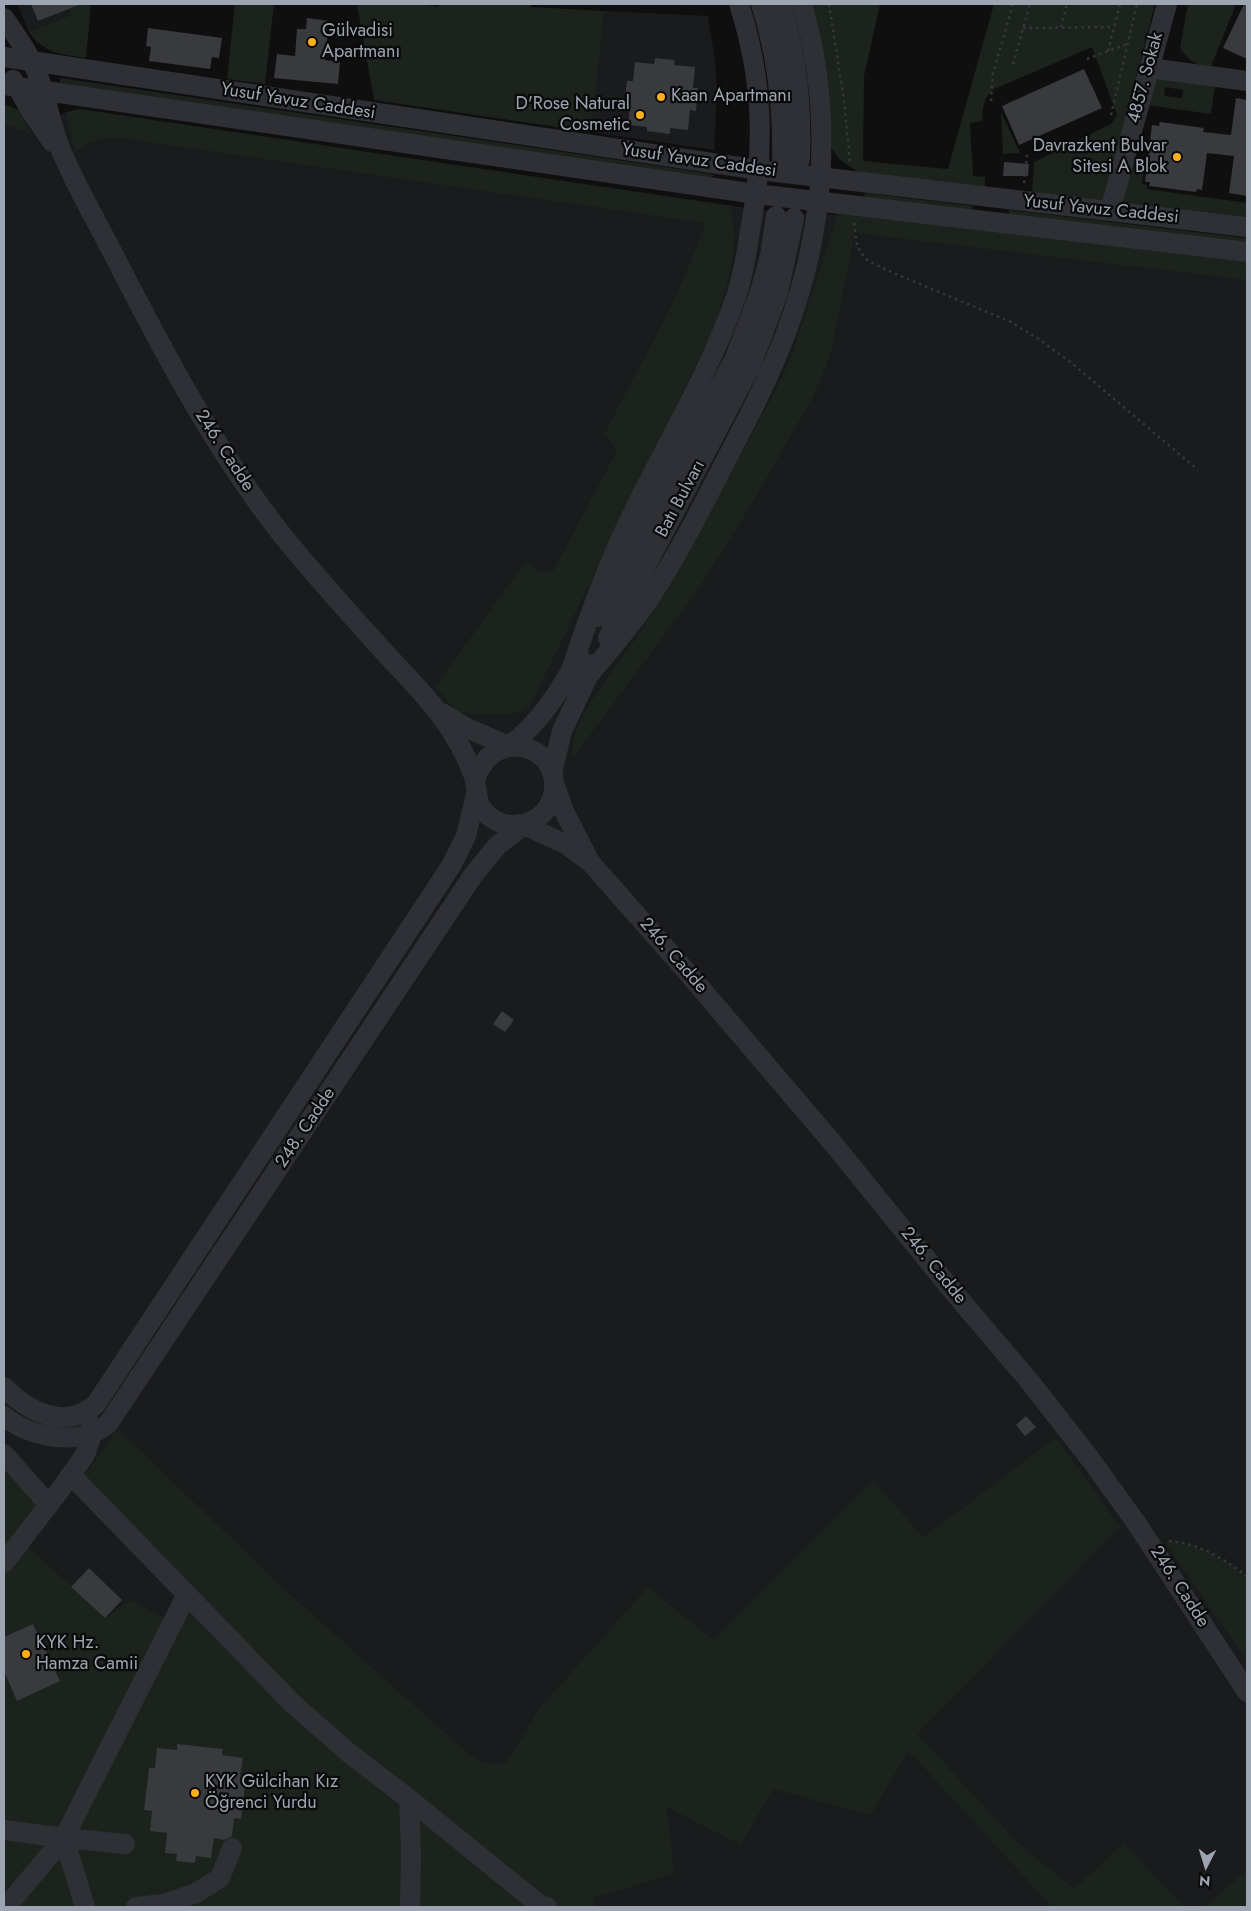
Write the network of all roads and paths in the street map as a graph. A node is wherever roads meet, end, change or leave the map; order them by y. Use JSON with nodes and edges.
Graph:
{"nodes":[{"id":1,"x":739,"y":4,"type":"edge"},
{"id":2,"x":761,"y":4,"type":"edge"},
{"id":3,"x":781,"y":4,"type":"edge"},
{"id":4,"x":802,"y":4,"type":"edge"},
{"id":5,"x":829,"y":4,"type":"edge"},
{"id":6,"x":1012,"y":4,"type":"edge"},
{"id":7,"x":1030,"y":4,"type":"edge"},
{"id":8,"x":1067,"y":4,"type":"edge"},
{"id":9,"x":1120,"y":4,"type":"edge"},
{"id":10,"x":1137,"y":4,"type":"edge"},
{"id":11,"x":1167,"y":4,"type":"edge"},
{"id":12,"x":4,"y":18,"type":"edge"},
{"id":13,"x":1061,"y":27,"type":"junction"},
{"id":14,"x":1114,"y":27,"type":"junction"},
{"id":15,"x":1023,"y":28,"type":"junction"},
{"id":16,"x":1127,"y":44,"type":"junction"},
{"id":17,"x":1108,"y":51,"type":"junction"},
{"id":18,"x":4,"y":56,"type":"edge"},
{"id":19,"x":1088,"y":59,"type":"dead end"},
{"id":20,"x":32,"y":62,"type":"junction"},
{"id":21,"x":1013,"y":64,"type":"dead end"},
{"id":22,"x":1149,"y":68,"type":"junction"},
{"id":23,"x":1247,"y":81,"type":"edge"},
{"id":24,"x":10,"y":87,"type":"edge"},
{"id":25,"x":43,"y":92,"type":"junction"},
{"id":26,"x":991,"y":101,"type":"dead end"},
{"id":27,"x":1110,"y":115,"type":"dead end"},
{"id":28,"x":63,"y":155,"type":"junction"},
{"id":29,"x":1026,"y":155,"type":"dead end"},
{"id":30,"x":759,"y":170,"type":"junction"},
{"id":31,"x":821,"y":178,"type":"junction"},
{"id":32,"x":851,"y":182,"type":"junction"},
{"id":33,"x":1023,"y":192,"type":"dead end"},
{"id":34,"x":756,"y":194,"type":"junction"},
{"id":35,"x":992,"y":198,"type":"junction"},
{"id":36,"x":818,"y":202,"type":"junction"},
{"id":37,"x":854,"y":206,"type":"junction"},
{"id":38,"x":1110,"y":211,"type":"junction"},
{"id":39,"x":785,"y":217,"type":"dead end"},
{"id":40,"x":990,"y":221,"type":"junction"},
{"id":41,"x":1247,"y":227,"type":"edge"},
{"id":42,"x":1247,"y":252,"type":"edge"},
{"id":43,"x":1198,"y":470,"type":"dead end"},
{"id":44,"x":580,"y":672,"type":"junction"},
{"id":45,"x":438,"y":711,"type":"junction"},
{"id":46,"x":509,"y":746,"type":"junction"},
{"id":47,"x":554,"y":780,"type":"junction"},
{"id":48,"x":475,"y":788,"type":"junction"},
{"id":49,"x":524,"y":824,"type":"junction"},
{"id":50,"x":590,"y":862,"type":"junction"},
{"id":51,"x":4,"y":1387,"type":"edge"},
{"id":52,"x":88,"y":1411,"type":"junction"},
{"id":53,"x":4,"y":1416,"type":"edge"},
{"id":54,"x":92,"y":1434,"type":"junction"},
{"id":55,"x":4,"y":1454,"type":"edge"},
{"id":56,"x":71,"y":1475,"type":"junction"},
{"id":57,"x":49,"y":1505,"type":"junction"},
{"id":58,"x":1151,"y":1545,"type":"junction"},
{"id":59,"x":4,"y":1563,"type":"edge"},
{"id":60,"x":1247,"y":1576,"type":"edge"},
{"id":61,"x":187,"y":1594,"type":"junction"},
{"id":62,"x":1247,"y":1692,"type":"edge"},
{"id":63,"x":409,"y":1799,"type":"junction"},
{"id":64,"x":4,"y":1830,"type":"edge"},
{"id":65,"x":64,"y":1838,"type":"junction"},
{"id":66,"x":125,"y":1844,"type":"dead end"},
{"id":67,"x":232,"y":1848,"type":"dead end"},
{"id":68,"x":10,"y":1906,"type":"edge"},
{"id":69,"x":85,"y":1907,"type":"edge"},
{"id":70,"x":136,"y":1907,"type":"edge"},
{"id":71,"x":410,"y":1907,"type":"edge"},
{"id":72,"x":542,"y":1907,"type":"edge"}],
"edges":[{"from":1,"to":30,"type":"street"},
{"from":2,"to":3,"type":"street"},
{"from":4,"to":31,"type":"street"},
{"from":5,"to":32,"type":"path"},
{"from":6,"to":26,"type":"path"},
{"from":7,"to":15,"type":"path"},
{"from":8,"to":13,"type":"path"},
{"from":9,"to":14,"type":"path"},
{"from":10,"to":16,"type":"path"},
{"from":11,"to":22,"type":"street","name":"4857. Sokak"},
{"from":12,"to":20,"type":"street","name":"246. Cadde"},
{"from":13,"to":14,"type":"path"},
{"from":13,"to":15,"type":"path"},
{"from":14,"to":17,"type":"path"},
{"from":15,"to":21,"type":"path"},
{"from":16,"to":17,"type":"path"},
{"from":16,"to":27,"type":"path"},
{"from":17,"to":19,"type":"path"},
{"from":18,"to":20,"type":"street","name":"Yusuf Yavuz Caddesi"},
{"from":18,"to":24,"type":"street","name":"246. Cadde"},
{"from":20,"to":25,"type":"street","name":"246. Cadde"},
{"from":20,"to":30,"type":"street","name":"Yusuf Yavuz Caddesi"},
{"from":22,"to":23,"type":"street"},
{"from":22,"to":38,"type":"street","name":"4857. Sokak"},
{"from":24,"to":25,"type":"street","name":"Yusuf Yavuz Caddesi"},
{"from":24,"to":28,"type":"street","name":"246. Cadde"},
{"from":25,"to":28,"type":"street","name":"246. Cadde"},
{"from":25,"to":34,"type":"street","name":"Yusuf Yavuz Caddesi"},
{"from":28,"to":45,"type":"street","name":"246. Cadde"},
{"from":29,"to":33,"type":"path"},
{"from":30,"to":31,"type":"street","name":"Yusuf Yavuz Caddesi"},
{"from":30,"to":34,"type":"street"},
{"from":31,"to":32,"type":"street","name":"Yusuf Yavuz Caddesi"},
{"from":31,"to":36,"type":"street"},
{"from":32,"to":35,"type":"street","name":"Yusuf Yavuz Caddesi"},
{"from":34,"to":36,"type":"street","name":"Yusuf Yavuz Caddesi"},
{"from":34,"to":44,"type":"street"},
{"from":35,"to":38,"type":"street","name":"Yusuf Yavuz Caddesi"},
{"from":35,"to":40,"type":"street"},
{"from":36,"to":37,"type":"street","name":"Yusuf Yavuz Caddesi"},
{"from":36,"to":44,"type":"street"},
{"from":37,"to":40,"type":"street","name":"Yusuf Yavuz Caddesi"},
{"from":37,"to":43,"type":"path"},
{"from":38,"to":41,"type":"street","name":"Yusuf Yavuz Caddesi"},
{"from":39,"to":44,"type":"street","name":"Batı Bulvarı"},
{"from":40,"to":42,"type":"street","name":"Yusuf Yavuz Caddesi"},
{"from":44,"to":46,"type":"street","name":"Batı Bulvarı"},
{"from":44,"to":47,"type":"street","name":"Batı Bulvarı"},
{"from":45,"to":46,"type":"street","name":"246. Cadde"},
{"from":45,"to":48,"type":"street","name":"246. Cadde"},
{"from":46,"to":47,"type":"street"},
{"from":46,"to":48,"type":"street"},
{"from":47,"to":49,"type":"street"},
{"from":47,"to":50,"type":"street","name":"246. Cadde"},
{"from":48,"to":49,"type":"street"},
{"from":48,"to":52,"type":"street","name":"248. Cadde"},
{"from":49,"to":50,"type":"street","name":"246. Cadde"},
{"from":49,"to":54,"type":"street","name":"248. Cadde"},
{"from":50,"to":58,"type":"street","name":"246. Cadde"},
{"from":51,"to":52,"type":"street"},
{"from":52,"to":54,"type":"street"},
{"from":53,"to":54,"type":"street"},
{"from":54,"to":56,"type":"street"},
{"from":55,"to":57,"type":"street"},
{"from":56,"to":57,"type":"street"},
{"from":56,"to":61,"type":"street"},
{"from":57,"to":59,"type":"street"},
{"from":58,"to":60,"type":"path"},
{"from":58,"to":62,"type":"street","name":"246. Cadde"},
{"from":61,"to":63,"type":"street"},
{"from":61,"to":65,"type":"street"},
{"from":63,"to":71,"type":"street"},
{"from":63,"to":72,"type":"street"},
{"from":64,"to":65,"type":"street"},
{"from":65,"to":66,"type":"street"},
{"from":65,"to":68,"type":"street"},
{"from":65,"to":69,"type":"street"},
{"from":67,"to":70,"type":"street"}]}
